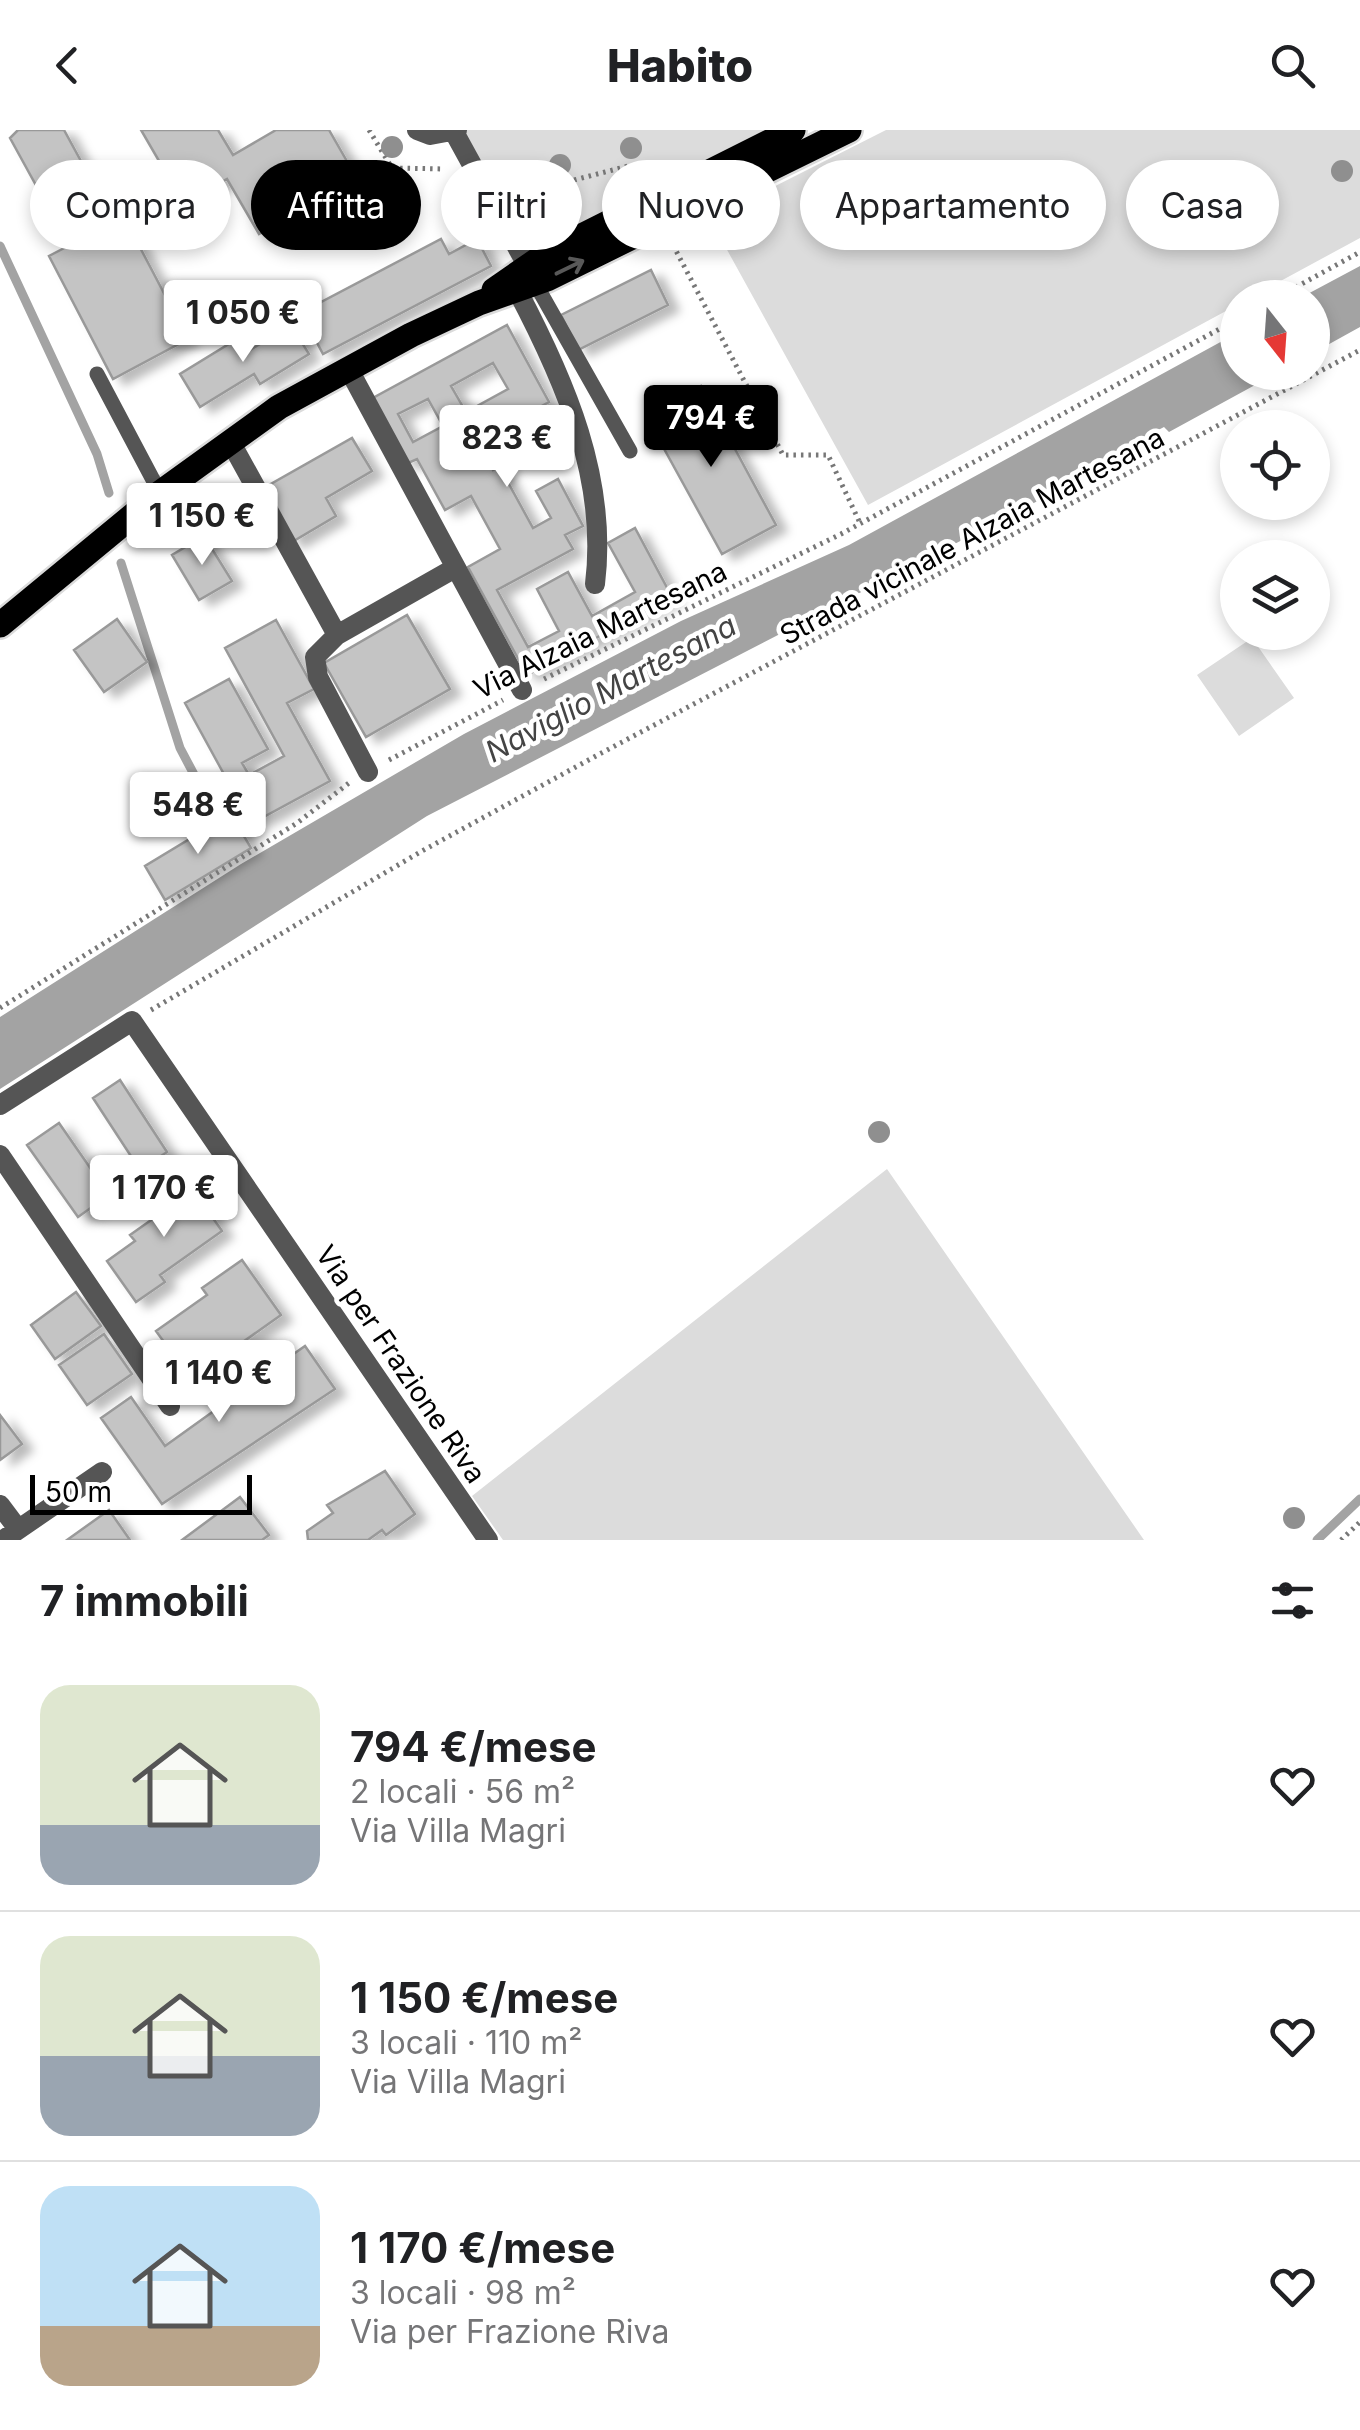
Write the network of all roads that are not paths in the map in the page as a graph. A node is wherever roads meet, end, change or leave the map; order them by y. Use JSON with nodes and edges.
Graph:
{"nodes":[{"id":1,"x":417,"y":130,"type":"edge"},
{"id":2,"x":849,"y":130,"type":"edge"},
{"id":3,"x":456,"y":131,"type":"edge"},
{"id":4,"x":784,"y":133,"type":"edge"},
{"id":5,"x":746,"y":160,"type":"edge"},
{"id":6,"x":773,"y":160,"type":"edge"},
{"id":7,"x":602,"y":240,"type":"edge"},
{"id":8,"x":527,"y":280,"type":"junction"},
{"id":9,"x":348,"y":368,"type":"junction"},
{"id":10,"x":98,"y":374,"type":"dead end"},
{"id":11,"x":230,"y":440,"type":"junction"},
{"id":12,"x":630,"y":451,"type":"dead end"},
{"id":13,"x":160,"y":493,"type":"junction"},
{"id":14,"x":455,"y":568,"type":"junction"},
{"id":15,"x":595,"y":584,"type":"dead end"},
{"id":16,"x":0,"y":626,"type":"edge"},
{"id":17,"x":337,"y":635,"type":"junction"},
{"id":18,"x":522,"y":690,"type":"road end"},
{"id":19,"x":368,"y":772,"type":"road end"},
{"id":20,"x":0,"y":1105,"type":"edge"},
{"id":21,"x":0,"y":1155,"type":"edge"},
{"id":22,"x":170,"y":1406,"type":"dead end"},
{"id":23,"x":102,"y":1472,"type":"dead end"},
{"id":24,"x":0,"y":1505,"type":"edge"},
{"id":25,"x":10,"y":1535,"type":"edge"},
{"id":26,"x":488,"y":1540,"type":"edge"}],
"edges":[{"from":1,"to":3,"type":"street"},
{"from":2,"to":6,"type":"main road"},
{"from":3,"to":8,"type":"street"},
{"from":4,"to":5,"type":"main road"},
{"from":7,"to":8,"type":"main road"},
{"from":8,"to":9,"type":"main road"},
{"from":8,"to":12,"type":"lane"},
{"from":8,"to":15,"type":"street"},
{"from":9,"to":11,"type":"main road"},
{"from":9,"to":14,"type":"street"},
{"from":10,"to":13,"type":"lane"},
{"from":11,"to":13,"type":"main road"},
{"from":11,"to":17,"type":"street"},
{"from":13,"to":16,"type":"main road"},
{"from":14,"to":17,"type":"street"},
{"from":14,"to":18,"type":"street"},
{"from":17,"to":19,"type":"street"},
{"from":20,"to":26,"type":"street","name":"Via per Frazione Riva"},
{"from":21,"to":22,"type":"street"},
{"from":23,"to":25,"type":"street"},
{"from":24,"to":25,"type":"street"}]}
